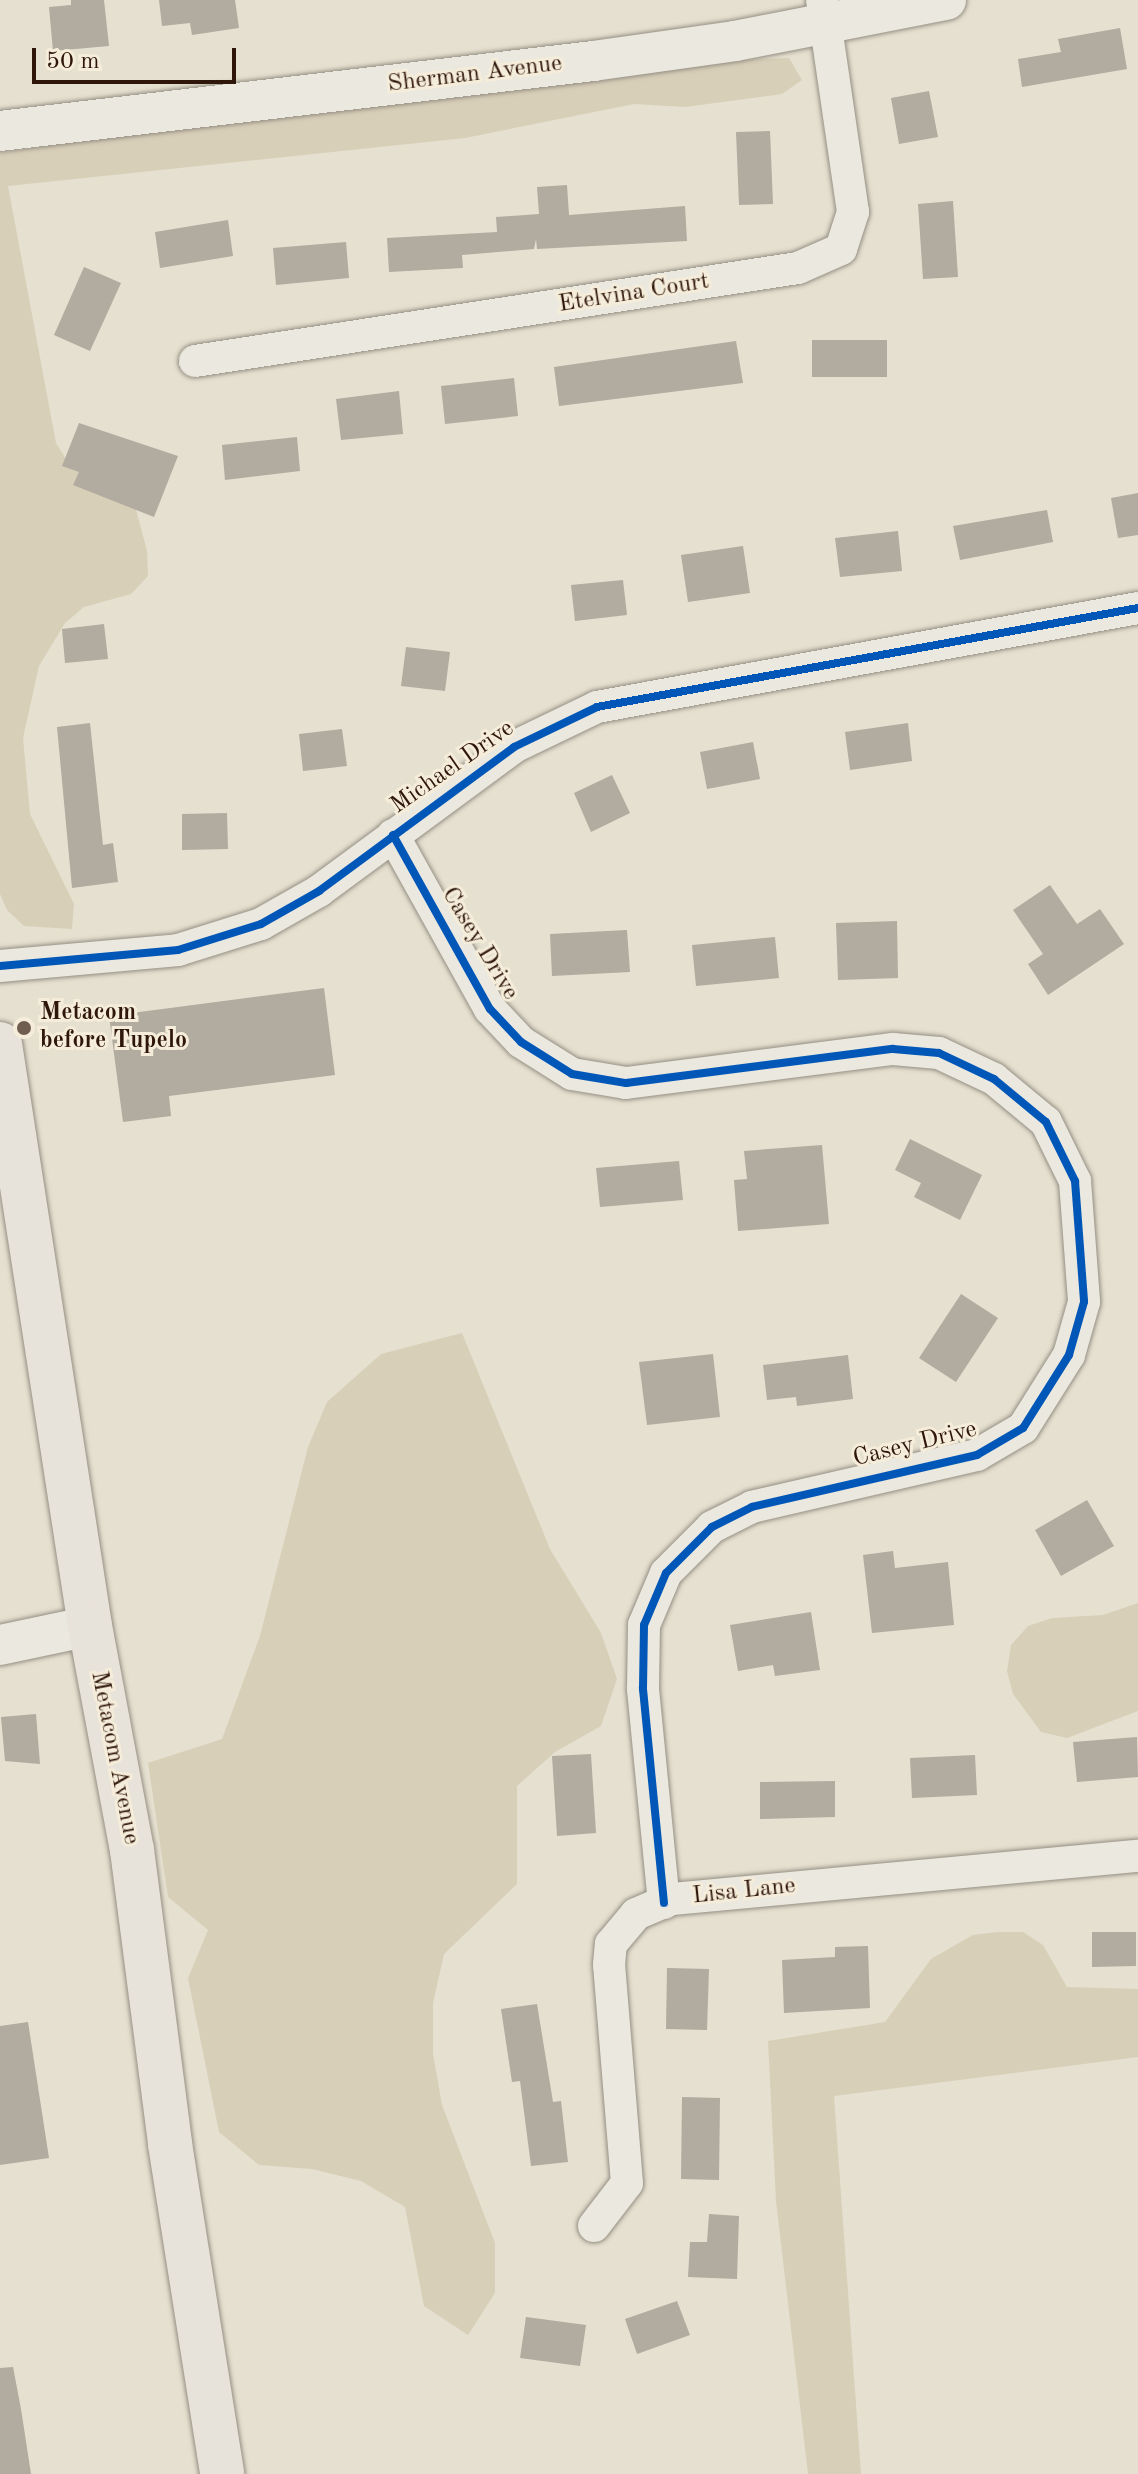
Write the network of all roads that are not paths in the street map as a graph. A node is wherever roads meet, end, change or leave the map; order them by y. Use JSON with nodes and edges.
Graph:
{"nodes":[{"id":1,"x":946,"y":0,"type":"edge"},
{"id":2,"x":824,"y":11,"type":"edge"},
{"id":3,"x":0,"y":131,"type":"edge"},
{"id":4,"x":195,"y":361,"type":"dead end"},
{"id":5,"x":1138,"y":608,"type":"edge"},
{"id":6,"x":393,"y":835,"type":"junction"},
{"id":7,"x":0,"y":966,"type":"edge"},
{"id":8,"x":0,"y":1044,"type":"edge"},
{"id":9,"x":90,"y":1626,"type":"junction"},
{"id":10,"x":0,"y":1645,"type":"edge"},
{"id":11,"x":1138,"y":1856,"type":"edge"},
{"id":12,"x":664,"y":1903,"type":"junction"},
{"id":13,"x":594,"y":2226,"type":"dead end"},
{"id":14,"x":222,"y":2474,"type":"edge"}],
"edges":[{"from":1,"to":2,"type":"street","name":"Sherman Avenue"},
{"from":2,"to":3,"type":"street","name":"Sherman Avenue"},
{"from":2,"to":4,"type":"street","name":"Etelvina Court"},
{"from":5,"to":6,"type":"street","name":"Michael Drive"},
{"from":6,"to":7,"type":"street","name":"Michael Drive"},
{"from":6,"to":12,"type":"street","name":"Casey Drive"},
{"from":8,"to":9,"type":"main road","name":"Metacom Avenue"},
{"from":9,"to":10,"type":"street"},
{"from":9,"to":14,"type":"main road","name":"Metacom Avenue"},
{"from":11,"to":12,"type":"street","name":"Lisa Lane"},
{"from":12,"to":13,"type":"street","name":"Lisa Lane"}]}
